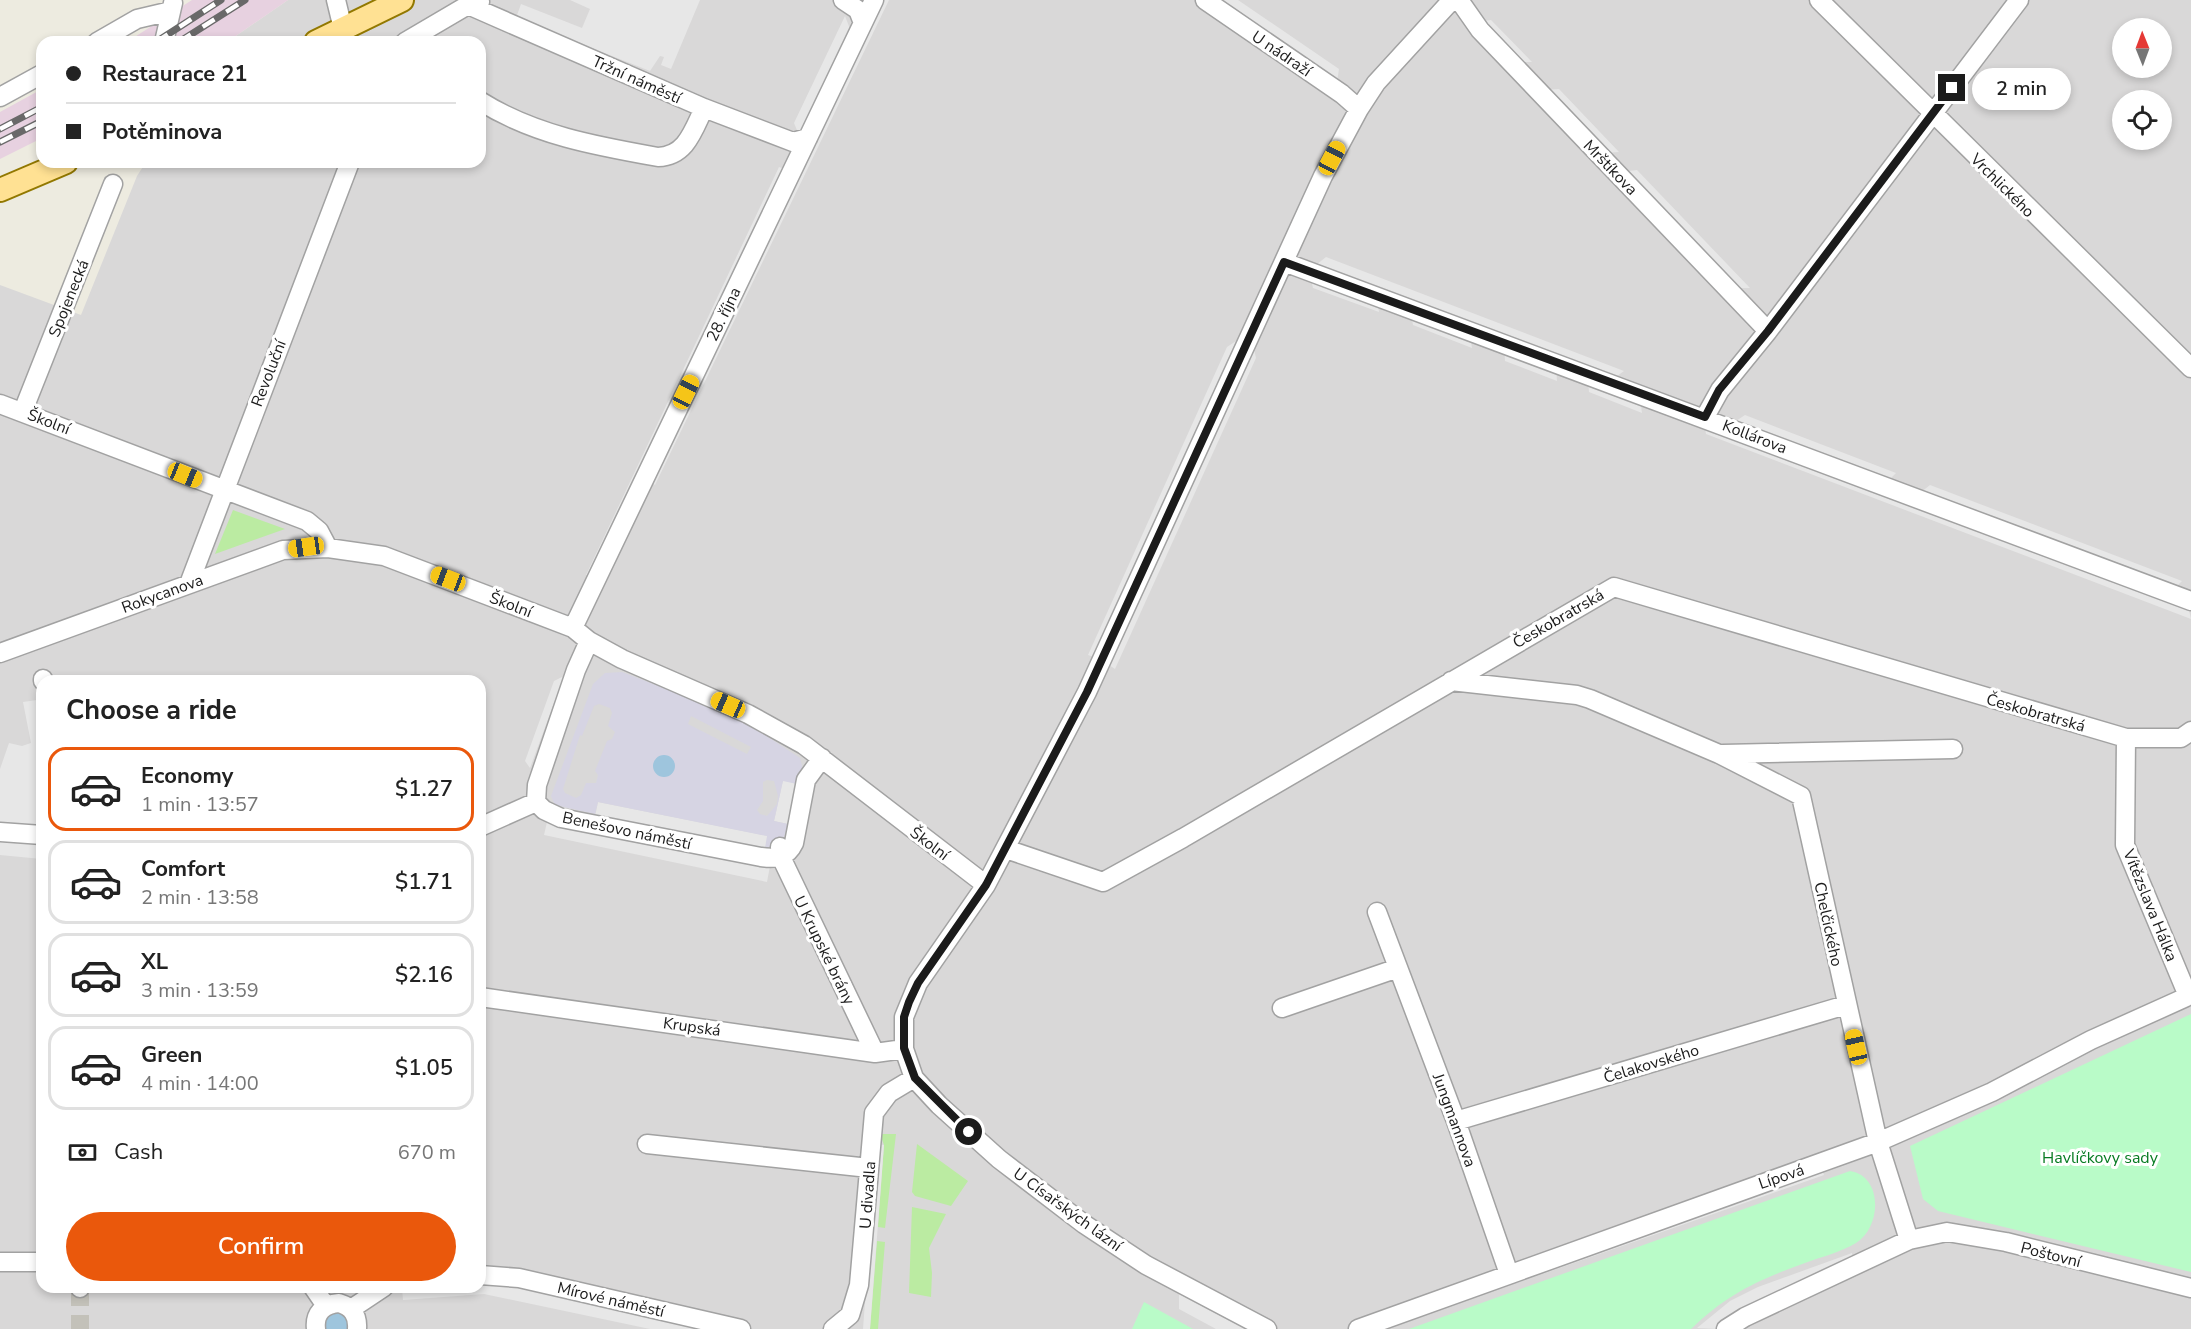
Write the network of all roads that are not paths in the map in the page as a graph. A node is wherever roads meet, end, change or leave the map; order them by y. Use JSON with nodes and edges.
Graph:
{"nodes":[{"id":1,"x":336,"y":0,"type":"edge"},
{"id":2,"x":402,"y":0,"type":"edge"},
{"id":3,"x":486,"y":0,"type":"edge"},
{"id":4,"x":843,"y":0,"type":"edge"},
{"id":5,"x":874,"y":0,"type":"edge"},
{"id":6,"x":1205,"y":0,"type":"edge"},
{"id":7,"x":1452,"y":0,"type":"edge"},
{"id":8,"x":1459,"y":0,"type":"edge"},
{"id":9,"x":1819,"y":0,"type":"edge"},
{"id":10,"x":2019,"y":0,"type":"edge"},
{"id":11,"x":468,"y":4,"type":"junction"},
{"id":12,"x":172,"y":6,"type":"edge"},
{"id":13,"x":863,"y":23,"type":"junction"},
{"id":14,"x":343,"y":28,"type":"junction"},
{"id":15,"x":107,"y":36,"type":"edge"},
{"id":16,"x":165,"y":36,"type":"edge"},
{"id":17,"x":328,"y":36,"type":"edge"},
{"id":18,"x":427,"y":36,"type":"edge"},
{"id":19,"x":36,"y":77,"type":"edge"},
{"id":20,"x":0,"y":97,"type":"edge"},
{"id":21,"x":486,"y":105,"type":"edge"},
{"id":22,"x":704,"y":108,"type":"junction"},
{"id":23,"x":1359,"y":109,"type":"junction"},
{"id":24,"x":1932,"y":115,"type":"junction"},
{"id":25,"x":808,"y":138,"type":"junction"},
{"id":26,"x":52,"y":168,"type":"edge"},
{"id":27,"x":348,"y":168,"type":"edge"},
{"id":28,"x":113,"y":184,"type":"dead end"},
{"id":29,"x":0,"y":190,"type":"edge"},
{"id":30,"x":1284,"y":262,"type":"junction"},
{"id":31,"x":1768,"y":331,"type":"junction"},
{"id":32,"x":2191,"y":368,"type":"edge"},
{"id":33,"x":0,"y":404,"type":"edge"},
{"id":34,"x":23,"y":411,"type":"junction"},
{"id":35,"x":1705,"y":417,"type":"junction"},
{"id":36,"x":223,"y":490,"type":"junction"},
{"id":37,"x":328,"y":548,"type":"junction"},
{"id":38,"x":189,"y":584,"type":"junction"},
{"id":39,"x":2191,"y":601,"type":"edge"},
{"id":40,"x":573,"y":628,"type":"junction"},
{"id":41,"x":589,"y":641,"type":"junction"},
{"id":42,"x":0,"y":653,"type":"edge"},
{"id":43,"x":1451,"y":681,"type":"junction"},
{"id":44,"x":2191,"y":731,"type":"edge"},
{"id":45,"x":2126,"y":738,"type":"junction"},
{"id":46,"x":1953,"y":749,"type":"dead end"},
{"id":47,"x":1719,"y":754,"type":"junction"},
{"id":48,"x":822,"y":758,"type":"junction"},
{"id":49,"x":536,"y":802,"type":"junction"},
{"id":50,"x":486,"y":823,"type":"edge"},
{"id":51,"x":0,"y":832,"type":"edge"},
{"id":52,"x":36,"y":835,"type":"edge"},
{"id":53,"x":1006,"y":849,"type":"junction"},
{"id":54,"x":780,"y":851,"type":"junction"},
{"id":55,"x":986,"y":885,"type":"junction"},
{"id":56,"x":1377,"y":912,"type":"dead end"},
{"id":57,"x":1398,"y":968,"type":"junction"},
{"id":58,"x":2190,"y":996,"type":"edge"},
{"id":59,"x":486,"y":998,"type":"edge"},
{"id":60,"x":1846,"y":1005,"type":"junction"},
{"id":61,"x":1282,"y":1008,"type":"dead end"},
{"id":62,"x":904,"y":1048,"type":"junction"},
{"id":63,"x":875,"y":1053,"type":"junction"},
{"id":64,"x":915,"y":1078,"type":"junction"},
{"id":65,"x":1456,"y":1121,"type":"junction"},
{"id":66,"x":1878,"y":1142,"type":"junction"},
{"id":67,"x":647,"y":1144,"type":"dead end"},
{"id":68,"x":869,"y":1168,"type":"junction"},
{"id":69,"x":1909,"y":1240,"type":"junction"},
{"id":70,"x":0,"y":1262,"type":"edge"},
{"id":71,"x":36,"y":1262,"type":"edge"},
{"id":72,"x":1509,"y":1274,"type":"junction"},
{"id":73,"x":486,"y":1275,"type":"edge"},
{"id":74,"x":2191,"y":1288,"type":"edge"},
{"id":75,"x":317,"y":1293,"type":"edge"},
{"id":76,"x":375,"y":1293,"type":"edge"},
{"id":77,"x":326,"y":1306,"type":"junction"},
{"id":78,"x":351,"y":1309,"type":"junction"},
{"id":79,"x":837,"y":1328,"type":"edge"},
{"id":80,"x":316,"y":1329,"type":"edge"},
{"id":81,"x":357,"y":1329,"type":"edge"},
{"id":82,"x":741,"y":1329,"type":"edge"},
{"id":83,"x":1267,"y":1329,"type":"edge"},
{"id":84,"x":1358,"y":1329,"type":"edge"},
{"id":85,"x":1726,"y":1329,"type":"edge"}],
"edges":[{"from":1,"to":14,"type":"street"},
{"from":2,"to":14,"type":"main road"},
{"from":3,"to":11,"type":"street"},
{"from":4,"to":13,"type":"street"},
{"from":5,"to":13,"type":"street","name":"28. října"},
{"from":6,"to":23,"type":"street","name":"U nádraží"},
{"from":7,"to":23,"type":"street"},
{"from":8,"to":31,"type":"street","name":"Mrštíkova"},
{"from":9,"to":24,"type":"street","name":"Vrchlického"},
{"from":10,"to":24,"type":"street"},
{"from":11,"to":18,"type":"street"},
{"from":11,"to":22,"type":"street","name":"Tržní náměstí"},
{"from":12,"to":15,"type":"street"},
{"from":12,"to":16,"type":"street"},
{"from":13,"to":25,"type":"street","name":"28. října"},
{"from":14,"to":17,"type":"main road"},
{"from":19,"to":20,"type":"street"},
{"from":21,"to":22,"type":"street"},
{"from":22,"to":25,"type":"street","name":"Tržní náměstí"},
{"from":23,"to":30,"type":"street"},
{"from":24,"to":31,"type":"street"},
{"from":24,"to":32,"type":"street","name":"Vrchlického"},
{"from":25,"to":40,"type":"street","name":"28. října"},
{"from":26,"to":29,"type":"main road"},
{"from":27,"to":36,"type":"street","name":"Revoluční"},
{"from":28,"to":34,"type":"street","name":"Spojenecká"},
{"from":30,"to":35,"type":"street","name":"Kollárova"},
{"from":30,"to":53,"type":"street"},
{"from":31,"to":35,"type":"street"},
{"from":33,"to":34,"type":"street","name":"Školní"},
{"from":34,"to":36,"type":"street","name":"Školní"},
{"from":35,"to":39,"type":"street","name":"Kollárova"},
{"from":36,"to":37,"type":"street","name":"Školní"},
{"from":36,"to":38,"type":"street","name":"Revoluční"},
{"from":37,"to":38,"type":"street","name":"Rokycanova"},
{"from":37,"to":40,"type":"street","name":"Školní"},
{"from":38,"to":42,"type":"street","name":"Rokycanova"},
{"from":40,"to":41,"type":"street","name":"Školní"},
{"from":41,"to":48,"type":"street","name":"Školní"},
{"from":41,"to":49,"type":"street"},
{"from":43,"to":45,"type":"street","name":"Českobratrská"},
{"from":43,"to":47,"type":"street","name":"Chelčického"},
{"from":43,"to":53,"type":"street","name":"Českobratrská"},
{"from":44,"to":45,"type":"street","name":"Českobratrská"},
{"from":45,"to":58,"type":"street","name":"Vítězslava Hálka"},
{"from":46,"to":47,"type":"street","name":"Chelčického"},
{"from":47,"to":60,"type":"street","name":"Chelčického"},
{"from":48,"to":54,"type":"street"},
{"from":48,"to":55,"type":"street","name":"Školní"},
{"from":49,"to":50,"type":"street"},
{"from":49,"to":54,"type":"street","name":"Benešovo náměstí"},
{"from":51,"to":52,"type":"street"},
{"from":53,"to":55,"type":"street"},
{"from":54,"to":63,"type":"street","name":"U Krupské brány"},
{"from":55,"to":62,"type":"street"},
{"from":56,"to":57,"type":"street","name":"Jungmannova"},
{"from":57,"to":61,"type":"street"},
{"from":57,"to":65,"type":"street","name":"Jungmannova"},
{"from":58,"to":66,"type":"street","name":"Lípová"},
{"from":59,"to":63,"type":"street","name":"Krupská"},
{"from":60,"to":65,"type":"street","name":"Čelakovského"},
{"from":60,"to":66,"type":"street","name":"Chelčického"},
{"from":62,"to":63,"type":"street","name":"Krupská"},
{"from":62,"to":64,"type":"street","name":"U Císařských lázní"},
{"from":64,"to":68,"type":"street","name":"U divadla"},
{"from":64,"to":83,"type":"street","name":"U Císařských lázní"},
{"from":65,"to":72,"type":"street","name":"Jungmannova"},
{"from":66,"to":69,"type":"street"},
{"from":66,"to":72,"type":"street","name":"Lípová"},
{"from":67,"to":68,"type":"street"},
{"from":68,"to":79,"type":"street","name":"U divadla"},
{"from":69,"to":74,"type":"street","name":"Poštovní"},
{"from":69,"to":85,"type":"street","name":"Poštovní"},
{"from":70,"to":71,"type":"street"},
{"from":72,"to":84,"type":"street","name":"Lípová"},
{"from":73,"to":82,"type":"street","name":"Mírové náměstí"},
{"from":75,"to":77,"type":"street"},
{"from":76,"to":78,"type":"street"},
{"from":77,"to":78,"type":"street"},
{"from":77,"to":80,"type":"street"},
{"from":78,"to":81,"type":"street"}]}
